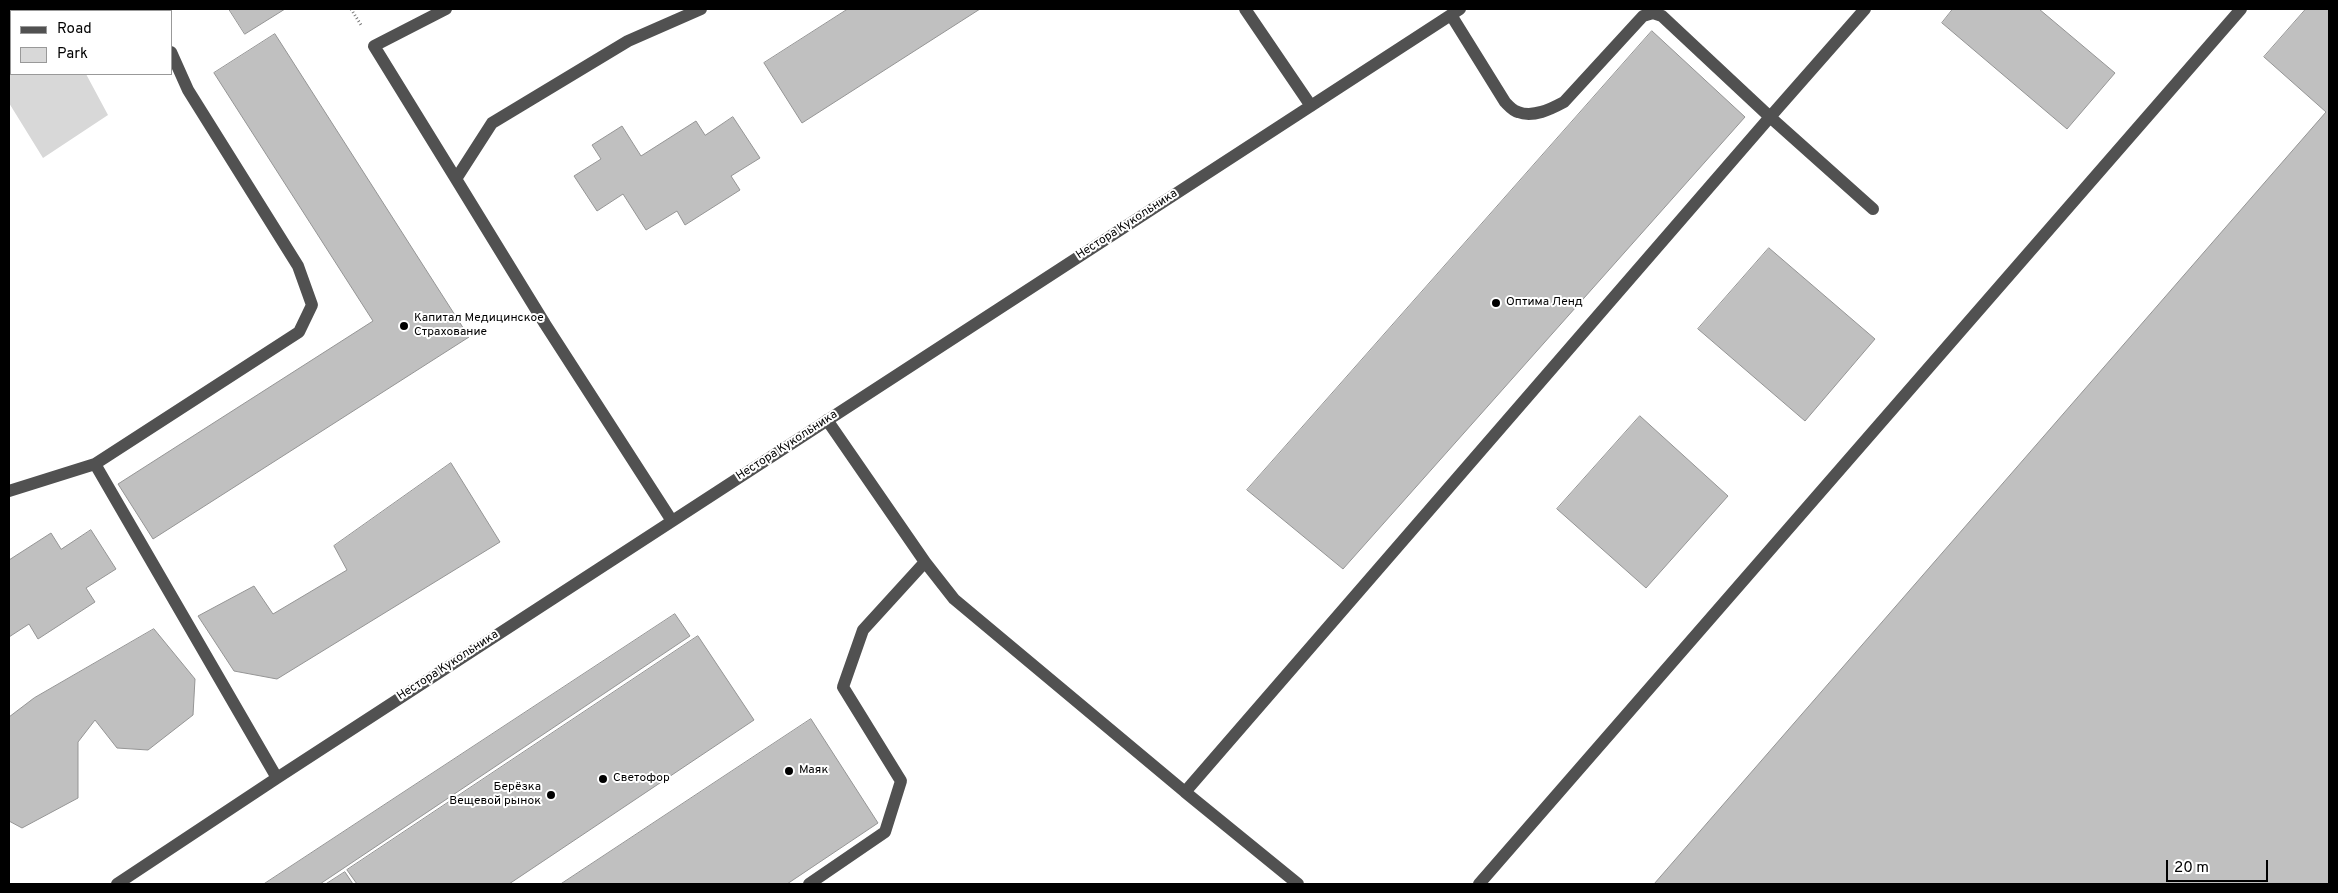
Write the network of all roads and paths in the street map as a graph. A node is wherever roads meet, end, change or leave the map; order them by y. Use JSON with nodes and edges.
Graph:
{"nodes":[{"id":1,"x":446,"y":9,"type":"edge"},
{"id":2,"x":701,"y":9,"type":"edge"},
{"id":3,"x":1245,"y":9,"type":"edge"},
{"id":4,"x":1866,"y":9,"type":"edge"},
{"id":5,"x":2241,"y":9,"type":"edge"},
{"id":6,"x":1455,"y":12,"type":"edge"},
{"id":7,"x":172,"y":54,"type":"edge"},
{"id":8,"x":1311,"y":106,"type":"junction"},
{"id":9,"x":1770,"y":117,"type":"junction"},
{"id":10,"x":456,"y":179,"type":"junction"},
{"id":11,"x":1873,"y":209,"type":"dead end"},
{"id":12,"x":827,"y":420,"type":"junction"},
{"id":13,"x":95,"y":464,"type":"junction"},
{"id":14,"x":9,"y":490,"type":"edge"},
{"id":15,"x":672,"y":520,"type":"junction"},
{"id":16,"x":925,"y":562,"type":"junction"},
{"id":17,"x":277,"y":778,"type":"junction"},
{"id":18,"x":1185,"y":792,"type":"junction"},
{"id":19,"x":116,"y":884,"type":"edge"},
{"id":20,"x":809,"y":884,"type":"edge"},
{"id":21,"x":1298,"y":884,"type":"edge"},
{"id":22,"x":1479,"y":884,"type":"edge"}],
"edges":[{"from":1,"to":10,"type":"street"},
{"from":2,"to":10,"type":"street"},
{"from":3,"to":8,"type":"street"},
{"from":4,"to":9,"type":"street"},
{"from":5,"to":22,"type":"street"},
{"from":6,"to":8,"type":"street","name":"Нестора Кукольника"},
{"from":6,"to":9,"type":"street"},
{"from":7,"to":13,"type":"street"},
{"from":8,"to":12,"type":"street","name":"Нестора Кукольника"},
{"from":9,"to":11,"type":"street"},
{"from":9,"to":18,"type":"street"},
{"from":10,"to":15,"type":"street"},
{"from":12,"to":15,"type":"street","name":"Нестора Кукольника"},
{"from":12,"to":16,"type":"street"},
{"from":13,"to":14,"type":"street"},
{"from":13,"to":17,"type":"street"},
{"from":15,"to":17,"type":"street","name":"Нестора Кукольника"},
{"from":16,"to":18,"type":"street"},
{"from":16,"to":20,"type":"street"},
{"from":17,"to":19,"type":"street","name":"Нестора Кукольника"},
{"from":18,"to":21,"type":"street"}]}
